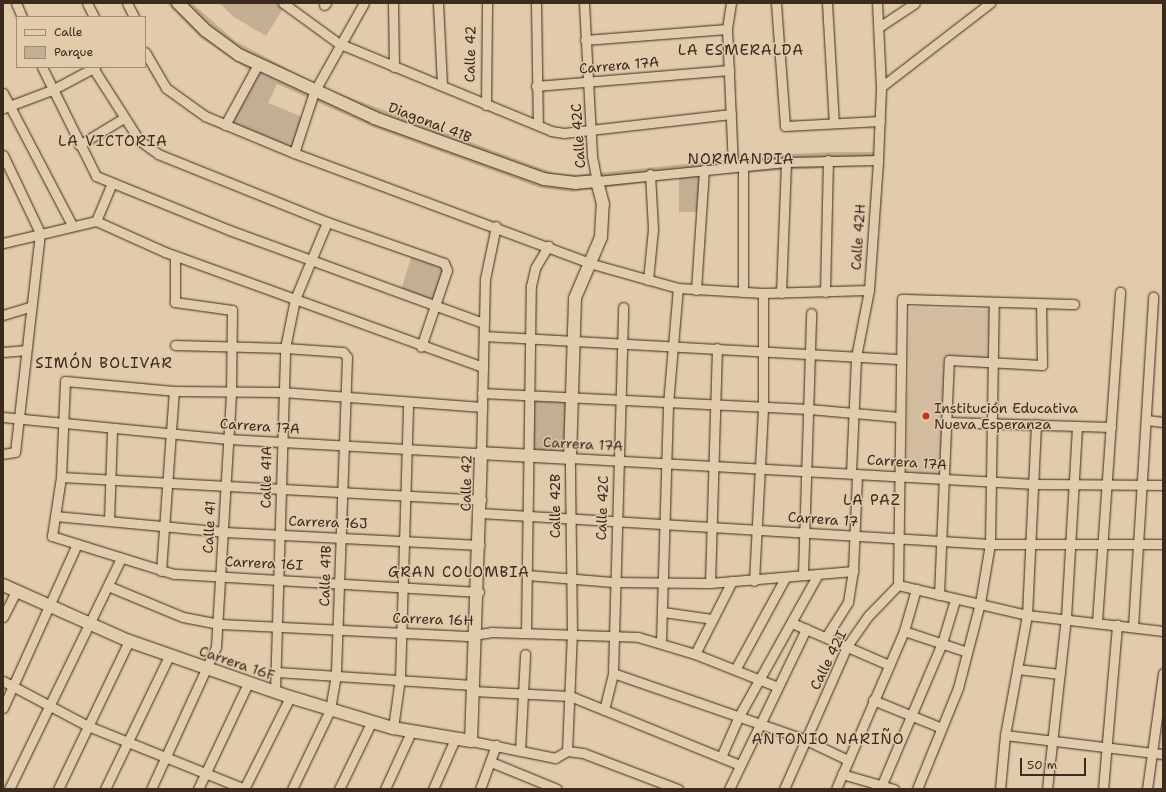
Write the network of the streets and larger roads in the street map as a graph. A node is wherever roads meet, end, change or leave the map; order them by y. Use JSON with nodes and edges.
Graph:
{"nodes":[{"id":1,"x":16,"y":3,"type":"edge"},
{"id":2,"x":87,"y":3,"type":"edge"},
{"id":3,"x":127,"y":3,"type":"edge"},
{"id":4,"x":178,"y":3,"type":"edge"},
{"id":5,"x":364,"y":3,"type":"edge"},
{"id":6,"x":393,"y":3,"type":"edge"},
{"id":7,"x":438,"y":3,"type":"edge"},
{"id":8,"x":487,"y":3,"type":"edge"},
{"id":9,"x":536,"y":3,"type":"edge"},
{"id":10,"x":584,"y":3,"type":"edge"},
{"id":11,"x":731,"y":3,"type":"edge"},
{"id":12,"x":776,"y":3,"type":"edge"},
{"id":13,"x":826,"y":3,"type":"edge"},
{"id":14,"x":877,"y":3,"type":"edge"},
{"id":15,"x":915,"y":3,"type":"edge"},
{"id":16,"x":990,"y":3,"type":"edge"},
{"id":17,"x":285,"y":4,"type":"edge"},
{"id":18,"x":22,"y":16,"type":"edge"},
{"id":19,"x":94,"y":16,"type":"edge"},
{"id":20,"x":134,"y":16,"type":"edge"},
{"id":21,"x":879,"y":27,"type":"junction"},
{"id":22,"x":728,"y":29,"type":"junction"},
{"id":23,"x":585,"y":40,"type":"junction"},
{"id":24,"x":338,"y":43,"type":"junction"},
{"id":25,"x":146,"y":57,"type":"edge"},
{"id":26,"x":257,"y":66,"type":"junction"},
{"id":27,"x":394,"y":67,"type":"junction"},
{"id":28,"x":42,"y":68,"type":"edge"},
{"id":29,"x":92,"y":68,"type":"edge"},
{"id":30,"x":95,"y":68,"type":"edge"},
{"id":31,"x":729,"y":70,"type":"junction"},
{"id":32,"x":590,"y":84,"type":"junction"},
{"id":33,"x":442,"y":85,"type":"junction"},
{"id":34,"x":536,"y":86,"type":"junction"},
{"id":35,"x":881,"y":87,"type":"junction"},
{"id":36,"x":52,"y":90,"type":"junction"},
{"id":37,"x":3,"y":92,"type":"edge"},
{"id":38,"x":314,"y":92,"type":"junction"},
{"id":39,"x":486,"y":105,"type":"junction"},
{"id":40,"x":6,"y":108,"type":"edge"},
{"id":41,"x":731,"y":114,"type":"junction"},
{"id":42,"x":124,"y":118,"type":"junction"},
{"id":43,"x":880,"y":121,"type":"junction"},
{"id":44,"x":834,"y":123,"type":"junction"},
{"id":45,"x":225,"y":125,"type":"junction"},
{"id":46,"x":538,"y":125,"type":"junction"},
{"id":47,"x":590,"y":130,"type":"junction"},
{"id":48,"x":79,"y":145,"type":"junction"},
{"id":49,"x":294,"y":153,"type":"junction"},
{"id":50,"x":3,"y":155,"type":"edge"},
{"id":51,"x":828,"y":160,"type":"junction"},
{"id":52,"x":878,"y":160,"type":"junction"},
{"id":53,"x":786,"y":162,"type":"junction"},
{"id":54,"x":743,"y":165,"type":"junction"},
{"id":55,"x":733,"y":166,"type":"junction"},
{"id":56,"x":704,"y":169,"type":"junction"},
{"id":57,"x":650,"y":174,"type":"junction"},
{"id":58,"x":597,"y":181,"type":"junction"},
{"id":59,"x":112,"y":183,"type":"junction"},
{"id":60,"x":96,"y":221,"type":"junction"},
{"id":61,"x":327,"y":222,"type":"junction"},
{"id":62,"x":72,"y":225,"type":"junction"},
{"id":63,"x":496,"y":226,"type":"junction"},
{"id":64,"x":40,"y":233,"type":"junction"},
{"id":65,"x":3,"y":243,"type":"edge"},
{"id":66,"x":548,"y":246,"type":"junction"},
{"id":67,"x":175,"y":256,"type":"junction"},
{"id":68,"x":311,"y":259,"type":"junction"},
{"id":69,"x":589,"y":263,"type":"junction"},
{"id":70,"x":648,"y":280,"type":"junction"},
{"id":71,"x":678,"y":288,"type":"junction"},
{"id":72,"x":696,"y":290,"type":"junction"},
{"id":73,"x":869,"y":290,"type":"junction"},
{"id":74,"x":742,"y":292,"type":"junction"},
{"id":75,"x":825,"y":292,"type":"junction"},
{"id":76,"x":1120,"y":292,"type":"dead end"},
{"id":77,"x":764,"y":293,"type":"junction"},
{"id":78,"x":781,"y":293,"type":"junction"},
{"id":79,"x":1153,"y":296,"type":"dead end"},
{"id":80,"x":295,"y":299,"type":"junction"},
{"id":81,"x":994,"y":302,"type":"junction"},
{"id":82,"x":1041,"y":304,"type":"junction"},
{"id":83,"x":1074,"y":304,"type":"dead end"},
{"id":84,"x":436,"y":306,"type":"junction"},
{"id":85,"x":623,"y":307,"type":"dead end"},
{"id":86,"x":30,"y":308,"type":"junction"},
{"id":87,"x":811,"y":313,"type":"dead end"},
{"id":88,"x":3,"y":315,"type":"edge"},
{"id":89,"x":483,"y":323,"type":"junction"},
{"id":90,"x":484,"y":336,"type":"junction"},
{"id":91,"x":530,"y":339,"type":"junction"},
{"id":92,"x":573,"y":341,"type":"junction"},
{"id":93,"x":621,"y":343,"type":"junction"},
{"id":94,"x":175,"y":345,"type":"dead end"},
{"id":95,"x":670,"y":345,"type":"junction"},
{"id":96,"x":421,"y":347,"type":"junction"},
{"id":97,"x":231,"y":348,"type":"junction"},
{"id":98,"x":285,"y":348,"type":"junction"},
{"id":99,"x":717,"y":348,"type":"junction"},
{"id":100,"x":24,"y":350,"type":"junction"},
{"id":101,"x":764,"y":351,"type":"junction"},
{"id":102,"x":3,"y":352,"type":"edge"},
{"id":103,"x":810,"y":353,"type":"junction"},
{"id":104,"x":856,"y":357,"type":"junction"},
{"id":105,"x":901,"y":359,"type":"junction"},
{"id":106,"x":991,"y":362,"type":"junction"},
{"id":107,"x":483,"y":367,"type":"junction"},
{"id":108,"x":174,"y":391,"type":"junction"},
{"id":109,"x":282,"y":392,"type":"junction"},
{"id":110,"x":482,"y":392,"type":"junction"},
{"id":111,"x":231,"y":393,"type":"junction"},
{"id":112,"x":530,"y":396,"type":"junction"},
{"id":113,"x":345,"y":398,"type":"junction"},
{"id":114,"x":571,"y":399,"type":"junction"},
{"id":115,"x":619,"y":401,"type":"junction"},
{"id":116,"x":408,"y":402,"type":"junction"},
{"id":117,"x":668,"y":404,"type":"junction"},
{"id":118,"x":715,"y":405,"type":"junction"},
{"id":119,"x":482,"y":407,"type":"junction"},
{"id":120,"x":763,"y":407,"type":"junction"},
{"id":121,"x":809,"y":409,"type":"junction"},
{"id":122,"x":853,"y":413,"type":"junction"},
{"id":123,"x":3,"y":417,"type":"edge"},
{"id":124,"x":899,"y":417,"type":"junction"},
{"id":125,"x":18,"y":419,"type":"junction"},
{"id":126,"x":1147,"y":420,"type":"junction"},
{"id":127,"x":948,"y":422,"type":"junction"},
{"id":128,"x":1163,"y":422,"type":"edge"},
{"id":129,"x":991,"y":423,"type":"junction"},
{"id":130,"x":1036,"y":424,"type":"junction"},
{"id":131,"x":62,"y":425,"type":"junction"},
{"id":132,"x":1077,"y":426,"type":"junction"},
{"id":133,"x":1111,"y":427,"type":"junction"},
{"id":134,"x":112,"y":430,"type":"junction"},
{"id":135,"x":173,"y":434,"type":"junction"},
{"id":136,"x":228,"y":439,"type":"junction"},
{"id":137,"x":281,"y":442,"type":"junction"},
{"id":138,"x":343,"y":446,"type":"junction"},
{"id":139,"x":407,"y":449,"type":"junction"},
{"id":140,"x":481,"y":453,"type":"junction"},
{"id":141,"x":5,"y":454,"type":"edge"},
{"id":142,"x":528,"y":456,"type":"junction"},
{"id":143,"x":570,"y":458,"type":"junction"},
{"id":144,"x":619,"y":461,"type":"junction"},
{"id":145,"x":666,"y":464,"type":"junction"},
{"id":146,"x":711,"y":467,"type":"junction"},
{"id":147,"x":760,"y":470,"type":"junction"},
{"id":148,"x":808,"y":472,"type":"junction"},
{"id":149,"x":854,"y":473,"type":"junction"},
{"id":150,"x":60,"y":477,"type":"junction"},
{"id":151,"x":110,"y":478,"type":"junction"},
{"id":152,"x":897,"y":478,"type":"junction"},
{"id":153,"x":945,"y":480,"type":"junction"},
{"id":154,"x":170,"y":481,"type":"junction"},
{"id":155,"x":991,"y":482,"type":"junction"},
{"id":156,"x":226,"y":484,"type":"junction"},
{"id":157,"x":1034,"y":484,"type":"junction"},
{"id":158,"x":1141,"y":484,"type":"junction"},
{"id":159,"x":1073,"y":485,"type":"junction"},
{"id":160,"x":1107,"y":485,"type":"junction"},
{"id":161,"x":1163,"y":485,"type":"edge"},
{"id":162,"x":280,"y":488,"type":"junction"},
{"id":163,"x":342,"y":494,"type":"junction"},
{"id":164,"x":405,"y":496,"type":"junction"},
{"id":165,"x":481,"y":500,"type":"junction"},
{"id":166,"x":480,"y":514,"type":"junction"},
{"id":167,"x":528,"y":515,"type":"junction"},
{"id":168,"x":55,"y":516,"type":"junction"},
{"id":169,"x":570,"y":518,"type":"junction"},
{"id":170,"x":109,"y":521,"type":"junction"},
{"id":171,"x":618,"y":522,"type":"junction"},
{"id":172,"x":664,"y":525,"type":"junction"},
{"id":173,"x":165,"y":527,"type":"junction"},
{"id":174,"x":710,"y":527,"type":"junction"},
{"id":175,"x":757,"y":529,"type":"junction"},
{"id":176,"x":804,"y":531,"type":"junction"},
{"id":177,"x":225,"y":532,"type":"junction"},
{"id":178,"x":279,"y":534,"type":"junction"},
{"id":179,"x":854,"y":535,"type":"junction"},
{"id":180,"x":340,"y":536,"type":"junction"},
{"id":181,"x":897,"y":537,"type":"junction"},
{"id":182,"x":405,"y":540,"type":"junction"},
{"id":183,"x":944,"y":540,"type":"junction"},
{"id":184,"x":77,"y":544,"type":"junction"},
{"id":185,"x":990,"y":544,"type":"junction"},
{"id":186,"x":1033,"y":544,"type":"junction"},
{"id":187,"x":1163,"y":544,"type":"edge"},
{"id":188,"x":480,"y":545,"type":"junction"},
{"id":189,"x":1071,"y":545,"type":"junction"},
{"id":190,"x":1138,"y":545,"type":"junction"},
{"id":191,"x":1103,"y":546,"type":"junction"},
{"id":192,"x":121,"y":558,"type":"junction"},
{"id":193,"x":161,"y":571,"type":"junction"},
{"id":194,"x":853,"y":571,"type":"junction"},
{"id":195,"x":803,"y":574,"type":"junction"},
{"id":196,"x":818,"y":574,"type":"junction"},
{"id":197,"x":222,"y":575,"type":"junction"},
{"id":198,"x":527,"y":575,"type":"junction"},
{"id":199,"x":278,"y":578,"type":"junction"},
{"id":200,"x":785,"y":578,"type":"junction"},
{"id":201,"x":571,"y":579,"type":"junction"},
{"id":202,"x":754,"y":581,"type":"junction"},
{"id":203,"x":339,"y":582,"type":"junction"},
{"id":204,"x":613,"y":582,"type":"junction"},
{"id":205,"x":732,"y":582,"type":"junction"},
{"id":206,"x":663,"y":583,"type":"junction"},
{"id":207,"x":710,"y":583,"type":"junction"},
{"id":208,"x":3,"y":585,"type":"edge"},
{"id":209,"x":403,"y":585,"type":"junction"},
{"id":210,"x":898,"y":585,"type":"junction"},
{"id":211,"x":108,"y":586,"type":"junction"},
{"id":212,"x":916,"y":589,"type":"junction"},
{"id":213,"x":16,"y":591,"type":"junction"},
{"id":214,"x":479,"y":592,"type":"junction"},
{"id":215,"x":939,"y":595,"type":"junction"},
{"id":216,"x":955,"y":600,"type":"junction"},
{"id":217,"x":980,"y":603,"type":"junction"},
{"id":218,"x":50,"y":607,"type":"junction"},
{"id":219,"x":663,"y":612,"type":"junction"},
{"id":220,"x":1027,"y":615,"type":"junction"},
{"id":221,"x":3,"y":617,"type":"edge"},
{"id":222,"x":1066,"y":618,"type":"junction"},
{"id":223,"x":712,"y":619,"type":"junction"},
{"id":224,"x":1097,"y":622,"type":"junction"},
{"id":225,"x":792,"y":623,"type":"junction"},
{"id":226,"x":89,"y":624,"type":"junction"},
{"id":227,"x":220,"y":624,"type":"junction"},
{"id":228,"x":277,"y":625,"type":"junction"},
{"id":229,"x":1117,"y":625,"type":"junction"},
{"id":230,"x":1133,"y":627,"type":"junction"},
{"id":231,"x":806,"y":629,"type":"junction"},
{"id":232,"x":338,"y":630,"type":"junction"},
{"id":233,"x":904,"y":630,"type":"junction"},
{"id":234,"x":1163,"y":631,"type":"edge"},
{"id":235,"x":402,"y":632,"type":"junction"},
{"id":236,"x":526,"y":633,"type":"junction"},
{"id":237,"x":572,"y":634,"type":"junction"},
{"id":238,"x":476,"y":635,"type":"junction"},
{"id":239,"x":614,"y":635,"type":"junction"},
{"id":240,"x":826,"y":637,"type":"junction"},
{"id":241,"x":129,"y":641,"type":"junction"},
{"id":242,"x":662,"y":642,"type":"junction"},
{"id":243,"x":942,"y":643,"type":"junction"},
{"id":244,"x":847,"y":646,"type":"junction"},
{"id":245,"x":967,"y":652,"type":"junction"},
{"id":246,"x":525,"y":654,"type":"dead end"},
{"id":247,"x":695,"y":654,"type":"junction"},
{"id":248,"x":169,"y":656,"type":"junction"},
{"id":249,"x":889,"y":665,"type":"junction"},
{"id":250,"x":736,"y":668,"type":"junction"},
{"id":251,"x":208,"y":669,"type":"junction"},
{"id":252,"x":1017,"y":669,"type":"junction"},
{"id":253,"x":276,"y":672,"type":"junction"},
{"id":254,"x":613,"y":673,"type":"junction"},
{"id":255,"x":1163,"y":673,"type":"edge"},
{"id":256,"x":1060,"y":674,"type":"junction"},
{"id":257,"x":336,"y":675,"type":"junction"},
{"id":258,"x":400,"y":678,"type":"junction"},
{"id":259,"x":759,"y":679,"type":"junction"},
{"id":260,"x":3,"y":682,"type":"edge"},
{"id":261,"x":248,"y":683,"type":"junction"},
{"id":262,"x":778,"y":687,"type":"junction"},
{"id":263,"x":14,"y":688,"type":"junction"},
{"id":264,"x":473,"y":688,"type":"junction"},
{"id":265,"x":1162,"y":688,"type":"edge"},
{"id":266,"x":275,"y":692,"type":"junction"},
{"id":267,"x":523,"y":693,"type":"junction"},
{"id":268,"x":570,"y":696,"type":"junction"},
{"id":269,"x":290,"y":697,"type":"junction"},
{"id":270,"x":873,"y":700,"type":"junction"},
{"id":271,"x":50,"y":707,"type":"junction"},
{"id":272,"x":3,"y":708,"type":"edge"},
{"id":273,"x":330,"y":710,"type":"junction"},
{"id":274,"x":604,"y":710,"type":"junction"},
{"id":275,"x":739,"y":716,"type":"junction"},
{"id":276,"x":911,"y":716,"type":"junction"},
{"id":277,"x":372,"y":723,"type":"junction"},
{"id":278,"x":760,"y":723,"type":"junction"},
{"id":279,"x":88,"y":726,"type":"junction"},
{"id":280,"x":393,"y":728,"type":"junction"},
{"id":281,"x":942,"y":728,"type":"junction"},
{"id":282,"x":411,"y":732,"type":"junction"},
{"id":283,"x":1005,"y":735,"type":"junction"},
{"id":284,"x":455,"y":739,"type":"junction"},
{"id":285,"x":806,"y":740,"type":"junction"},
{"id":286,"x":471,"y":741,"type":"junction"},
{"id":287,"x":1052,"y":742,"type":"junction"},
{"id":288,"x":128,"y":743,"type":"junction"},
{"id":289,"x":496,"y":745,"type":"junction"},
{"id":290,"x":1107,"y":748,"type":"junction"},
{"id":291,"x":520,"y":751,"type":"junction"},
{"id":292,"x":567,"y":751,"type":"junction"},
{"id":293,"x":1153,"y":753,"type":"junction"},
{"id":294,"x":1163,"y":754,"type":"edge"},
{"id":295,"x":721,"y":757,"type":"junction"},
{"id":296,"x":166,"y":760,"type":"junction"},
{"id":297,"x":848,"y":760,"type":"junction"},
{"id":298,"x":491,"y":762,"type":"junction"},
{"id":299,"x":740,"y":765,"type":"junction"},
{"id":300,"x":842,"y":774,"type":"junction"},
{"id":301,"x":205,"y":775,"type":"junction"},
{"id":302,"x":880,"y":787,"type":"edge"},
{"id":303,"x":9,"y":789,"type":"edge"},
{"id":304,"x":58,"y":789,"type":"edge"},
{"id":305,"x":105,"y":789,"type":"edge"},
{"id":306,"x":151,"y":789,"type":"edge"},
{"id":307,"x":198,"y":789,"type":"edge"},
{"id":308,"x":244,"y":789,"type":"edge"},
{"id":309,"x":292,"y":789,"type":"edge"},
{"id":310,"x":339,"y":789,"type":"edge"},
{"id":311,"x":385,"y":789,"type":"edge"},
{"id":312,"x":433,"y":789,"type":"edge"},
{"id":313,"x":480,"y":789,"type":"edge"},
{"id":314,"x":557,"y":789,"type":"edge"},
{"id":315,"x":678,"y":789,"type":"edge"},
{"id":316,"x":729,"y":789,"type":"edge"},
{"id":317,"x":784,"y":789,"type":"edge"},
{"id":318,"x":836,"y":789,"type":"edge"},
{"id":319,"x":894,"y":789,"type":"edge"},
{"id":320,"x":917,"y":789,"type":"edge"},
{"id":321,"x":1000,"y":789,"type":"edge"},
{"id":322,"x":1047,"y":789,"type":"edge"},
{"id":323,"x":1104,"y":789,"type":"edge"},
{"id":324,"x":1147,"y":789,"type":"edge"}],
"edges":[{"from":1,"to":18,"type":"street"},
{"from":2,"to":19,"type":"street"},
{"from":3,"to":20,"type":"street"},
{"from":4,"to":26,"type":"street"},
{"from":5,"to":24,"type":"street"},
{"from":6,"to":27,"type":"street"},
{"from":7,"to":33,"type":"street"},
{"from":8,"to":39,"type":"street","name":"Calle 42"},
{"from":9,"to":34,"type":"street"},
{"from":10,"to":23,"type":"street","name":"Calle 42C"},
{"from":11,"to":22,"type":"street"},
{"from":12,"to":44,"type":"street"},
{"from":13,"to":44,"type":"street"},
{"from":14,"to":21,"type":"street","name":"Calle 42H"},
{"from":15,"to":21,"type":"street"},
{"from":16,"to":35,"type":"street"},
{"from":17,"to":24,"type":"street"},
{"from":21,"to":35,"type":"street","name":"Calle 42H"},
{"from":22,"to":23,"type":"street"},
{"from":22,"to":31,"type":"street"},
{"from":23,"to":32,"type":"street","name":"Calle 42C"},
{"from":24,"to":27,"type":"street"},
{"from":24,"to":38,"type":"street"},
{"from":25,"to":45,"type":"street"},
{"from":26,"to":38,"type":"street","name":"Diagonal 41B"},
{"from":26,"to":45,"type":"street"},
{"from":27,"to":33,"type":"street"},
{"from":28,"to":36,"type":"street"},
{"from":29,"to":36,"type":"street"},
{"from":30,"to":42,"type":"street"},
{"from":31,"to":32,"type":"street","name":"Carrera 17A"},
{"from":31,"to":41,"type":"street"},
{"from":32,"to":34,"type":"street","name":"Carrera 17A"},
{"from":32,"to":47,"type":"street","name":"Calle 42C"},
{"from":33,"to":39,"type":"street"},
{"from":34,"to":46,"type":"street"},
{"from":35,"to":43,"type":"street","name":"Calle 42H"},
{"from":36,"to":40,"type":"street"},
{"from":36,"to":48,"type":"street"},
{"from":37,"to":40,"type":"street"},
{"from":38,"to":49,"type":"street"},
{"from":38,"to":58,"type":"street","name":"Diagonal 41B"},
{"from":39,"to":46,"type":"street"},
{"from":40,"to":62,"type":"street"},
{"from":41,"to":47,"type":"street"},
{"from":41,"to":55,"type":"street"},
{"from":42,"to":48,"type":"street"},
{"from":42,"to":61,"type":"street"},
{"from":43,"to":44,"type":"street"},
{"from":43,"to":52,"type":"street","name":"Calle 42H"},
{"from":45,"to":49,"type":"street"},
{"from":46,"to":47,"type":"street"},
{"from":47,"to":58,"type":"street","name":"Calle 42C"},
{"from":48,"to":59,"type":"street"},
{"from":49,"to":63,"type":"street"},
{"from":50,"to":64,"type":"street"},
{"from":51,"to":52,"type":"street"},
{"from":51,"to":53,"type":"street"},
{"from":51,"to":75,"type":"street"},
{"from":52,"to":73,"type":"street","name":"Calle 42H"},
{"from":53,"to":54,"type":"street"},
{"from":53,"to":78,"type":"street"},
{"from":54,"to":55,"type":"street"},
{"from":54,"to":74,"type":"street"},
{"from":55,"to":56,"type":"street"},
{"from":56,"to":57,"type":"street"},
{"from":56,"to":72,"type":"street"},
{"from":57,"to":58,"type":"street"},
{"from":57,"to":70,"type":"street"},
{"from":58,"to":69,"type":"street","name":"Calle 42C"},
{"from":59,"to":60,"type":"street"},
{"from":59,"to":68,"type":"street"},
{"from":60,"to":62,"type":"street"},
{"from":60,"to":67,"type":"street"},
{"from":61,"to":68,"type":"street","name":"Calle 41A"},
{"from":61,"to":84,"type":"street"},
{"from":62,"to":64,"type":"street"},
{"from":63,"to":66,"type":"street"},
{"from":63,"to":89,"type":"street","name":"Calle 42"},
{"from":64,"to":65,"type":"street"},
{"from":64,"to":86,"type":"street"},
{"from":66,"to":69,"type":"street"},
{"from":66,"to":91,"type":"street"},
{"from":67,"to":80,"type":"street"},
{"from":67,"to":97,"type":"street","name":"Calle 41"},
{"from":68,"to":80,"type":"street","name":"Calle 41A"},
{"from":68,"to":84,"type":"street"},
{"from":69,"to":70,"type":"street"},
{"from":69,"to":92,"type":"street","name":"Calle 42B"},
{"from":70,"to":71,"type":"street"},
{"from":71,"to":72,"type":"street"},
{"from":71,"to":95,"type":"street"},
{"from":72,"to":74,"type":"street"},
{"from":73,"to":75,"type":"street"},
{"from":73,"to":104,"type":"street","name":"Calle 42H"},
{"from":74,"to":77,"type":"street"},
{"from":75,"to":78,"type":"street"},
{"from":76,"to":133,"type":"street"},
{"from":77,"to":78,"type":"street"},
{"from":77,"to":101,"type":"street"},
{"from":79,"to":126,"type":"street"},
{"from":80,"to":96,"type":"street"},
{"from":80,"to":98,"type":"street","name":"Calle 41A"},
{"from":81,"to":82,"type":"street"},
{"from":81,"to":105,"type":"street"},
{"from":81,"to":106,"type":"street"},
{"from":82,"to":83,"type":"street"},
{"from":82,"to":106,"type":"street"},
{"from":84,"to":89,"type":"street"},
{"from":84,"to":96,"type":"street"},
{"from":85,"to":93,"type":"street","name":"Calle 42C"},
{"from":86,"to":88,"type":"street"},
{"from":86,"to":100,"type":"street"},
{"from":87,"to":103,"type":"street"},
{"from":89,"to":90,"type":"street","name":"Calle 42"},
{"from":90,"to":91,"type":"street"},
{"from":90,"to":107,"type":"street","name":"Calle 42"},
{"from":91,"to":92,"type":"street"},
{"from":91,"to":112,"type":"street"},
{"from":92,"to":93,"type":"street"},
{"from":92,"to":114,"type":"street","name":"Calle 42B"},
{"from":93,"to":95,"type":"street"},
{"from":93,"to":115,"type":"street","name":"Calle 42C"},
{"from":94,"to":97,"type":"street"},
{"from":95,"to":99,"type":"street"},
{"from":95,"to":117,"type":"street"},
{"from":96,"to":107,"type":"street"},
{"from":97,"to":98,"type":"street"},
{"from":97,"to":111,"type":"street","name":"Calle 41"},
{"from":98,"to":109,"type":"street","name":"Calle 41A"},
{"from":98,"to":113,"type":"street","name":"Calle 41B"},
{"from":99,"to":101,"type":"street"},
{"from":99,"to":118,"type":"street"},
{"from":100,"to":102,"type":"street"},
{"from":100,"to":125,"type":"street"},
{"from":101,"to":103,"type":"street"},
{"from":101,"to":120,"type":"street"},
{"from":103,"to":104,"type":"street"},
{"from":103,"to":121,"type":"street"},
{"from":104,"to":105,"type":"street"},
{"from":104,"to":122,"type":"street","name":"Calle 42H"},
{"from":105,"to":124,"type":"street"},
{"from":106,"to":127,"type":"street"},
{"from":106,"to":129,"type":"street"},
{"from":107,"to":110,"type":"street","name":"Calle 42"},
{"from":108,"to":111,"type":"street"},
{"from":108,"to":131,"type":"street"},
{"from":108,"to":135,"type":"street"},
{"from":109,"to":111,"type":"street"},
{"from":109,"to":113,"type":"street"},
{"from":109,"to":137,"type":"street","name":"Calle 41A"},
{"from":110,"to":112,"type":"street"},
{"from":110,"to":119,"type":"street","name":"Calle 42"},
{"from":111,"to":136,"type":"street","name":"Calle 41"},
{"from":112,"to":114,"type":"street"},
{"from":112,"to":142,"type":"street"},
{"from":113,"to":116,"type":"street"},
{"from":113,"to":138,"type":"street","name":"Calle 41B"},
{"from":114,"to":115,"type":"street"},
{"from":114,"to":143,"type":"street","name":"Calle 42B"},
{"from":115,"to":117,"type":"street"},
{"from":115,"to":144,"type":"street","name":"Calle 42C"},
{"from":116,"to":119,"type":"street"},
{"from":116,"to":139,"type":"street"},
{"from":117,"to":118,"type":"street"},
{"from":117,"to":145,"type":"street"},
{"from":118,"to":120,"type":"street"},
{"from":118,"to":146,"type":"street"},
{"from":119,"to":140,"type":"street","name":"Calle 42"},
{"from":120,"to":121,"type":"street"},
{"from":120,"to":147,"type":"street"},
{"from":121,"to":122,"type":"street"},
{"from":121,"to":148,"type":"street"},
{"from":122,"to":124,"type":"street"},
{"from":122,"to":149,"type":"street","name":"Calle 42H"},
{"from":123,"to":125,"type":"street","name":"Carrera 17A"},
{"from":124,"to":152,"type":"street"},
{"from":125,"to":131,"type":"street","name":"Carrera 17A"},
{"from":125,"to":141,"type":"street"},
{"from":126,"to":128,"type":"street"},
{"from":126,"to":158,"type":"street"},
{"from":127,"to":129,"type":"street"},
{"from":127,"to":153,"type":"street"},
{"from":129,"to":130,"type":"street"},
{"from":129,"to":155,"type":"street"},
{"from":130,"to":132,"type":"street"},
{"from":130,"to":157,"type":"street"},
{"from":131,"to":134,"type":"street","name":"Carrera 17A"},
{"from":131,"to":150,"type":"street"},
{"from":132,"to":133,"type":"street"},
{"from":132,"to":159,"type":"street"},
{"from":133,"to":160,"type":"street"},
{"from":134,"to":135,"type":"street","name":"Carrera 17A"},
{"from":134,"to":151,"type":"street"},
{"from":135,"to":136,"type":"street","name":"Carrera 17A"},
{"from":135,"to":154,"type":"street"},
{"from":136,"to":137,"type":"street","name":"Carrera 17A"},
{"from":136,"to":156,"type":"street","name":"Calle 41"},
{"from":137,"to":138,"type":"street","name":"Carrera 17A"},
{"from":137,"to":162,"type":"street","name":"Calle 41A"},
{"from":138,"to":139,"type":"street","name":"Carrera 17A"},
{"from":138,"to":163,"type":"street","name":"Calle 41B"},
{"from":139,"to":140,"type":"street","name":"Carrera 17A"},
{"from":139,"to":164,"type":"street"},
{"from":140,"to":142,"type":"street","name":"Carrera 17A"},
{"from":140,"to":165,"type":"street","name":"Calle 42"},
{"from":142,"to":143,"type":"street","name":"Carrera 17A"},
{"from":142,"to":167,"type":"street"},
{"from":143,"to":144,"type":"street","name":"Carrera 17A"},
{"from":143,"to":169,"type":"street","name":"Calle 42B"},
{"from":144,"to":145,"type":"street","name":"Carrera 17A"},
{"from":144,"to":171,"type":"street","name":"Calle 42C"},
{"from":145,"to":146,"type":"street","name":"Carrera 17A"},
{"from":145,"to":172,"type":"street"},
{"from":146,"to":147,"type":"street","name":"Carrera 17A"},
{"from":146,"to":174,"type":"street"},
{"from":147,"to":148,"type":"street","name":"Carrera 17A"},
{"from":147,"to":175,"type":"street"},
{"from":148,"to":149,"type":"street","name":"Carrera 17A"},
{"from":148,"to":176,"type":"street"},
{"from":149,"to":152,"type":"street","name":"Carrera 17A"},
{"from":149,"to":179,"type":"street","name":"Calle 42H"},
{"from":150,"to":151,"type":"street"},
{"from":150,"to":168,"type":"street"},
{"from":151,"to":154,"type":"street"},
{"from":151,"to":170,"type":"street"},
{"from":152,"to":153,"type":"street","name":"Carrera 17A"},
{"from":152,"to":181,"type":"street"},
{"from":153,"to":155,"type":"street","name":"Carrera 17A"},
{"from":153,"to":183,"type":"street"},
{"from":154,"to":156,"type":"street"},
{"from":154,"to":173,"type":"street"},
{"from":155,"to":157,"type":"street","name":"Carrera 17A"},
{"from":155,"to":185,"type":"street"},
{"from":156,"to":162,"type":"street"},
{"from":156,"to":177,"type":"street","name":"Calle 41"},
{"from":157,"to":159,"type":"street","name":"Carrera 17A"},
{"from":157,"to":186,"type":"street"},
{"from":158,"to":160,"type":"street","name":"Carrera 17A"},
{"from":158,"to":161,"type":"street","name":"Carrera 17A"},
{"from":158,"to":190,"type":"street"},
{"from":159,"to":160,"type":"street","name":"Carrera 17A"},
{"from":159,"to":189,"type":"street"},
{"from":160,"to":191,"type":"street"},
{"from":162,"to":163,"type":"street"},
{"from":162,"to":178,"type":"street","name":"Calle 41A"},
{"from":163,"to":164,"type":"street"},
{"from":163,"to":180,"type":"street","name":"Calle 41B"},
{"from":164,"to":165,"type":"street"},
{"from":164,"to":182,"type":"street"},
{"from":165,"to":166,"type":"street","name":"Calle 42"},
{"from":166,"to":167,"type":"street","name":"Carrera 17"},
{"from":166,"to":188,"type":"street","name":"Calle 42"},
{"from":167,"to":169,"type":"street","name":"Carrera 17"},
{"from":167,"to":198,"type":"street"},
{"from":168,"to":170,"type":"street","name":"Carrera 16J"},
{"from":168,"to":184,"type":"street","name":"Carrera 16I"},
{"from":169,"to":171,"type":"street","name":"Carrera 17"},
{"from":169,"to":201,"type":"street","name":"Calle 42B"},
{"from":170,"to":173,"type":"street","name":"Carrera 16J"},
{"from":171,"to":172,"type":"street","name":"Carrera 17"},
{"from":171,"to":204,"type":"street","name":"Calle 42C"},
{"from":172,"to":174,"type":"street","name":"Carrera 17"},
{"from":172,"to":206,"type":"street"},
{"from":173,"to":177,"type":"street","name":"Carrera 16J"},
{"from":173,"to":193,"type":"street"},
{"from":174,"to":175,"type":"street","name":"Carrera 17"},
{"from":174,"to":207,"type":"street"},
{"from":175,"to":176,"type":"street","name":"Carrera 17"},
{"from":175,"to":202,"type":"street"},
{"from":176,"to":179,"type":"street","name":"Carrera 17"},
{"from":176,"to":195,"type":"street"},
{"from":177,"to":178,"type":"street","name":"Carrera 16J"},
{"from":177,"to":197,"type":"street","name":"Calle 41"},
{"from":178,"to":180,"type":"street","name":"Carrera 16J"},
{"from":178,"to":199,"type":"street","name":"Calle 41A"},
{"from":179,"to":181,"type":"street","name":"Carrera 17"},
{"from":179,"to":194,"type":"street","name":"Calle 42H"},
{"from":180,"to":182,"type":"street","name":"Carrera 16J"},
{"from":180,"to":203,"type":"street","name":"Calle 41B"},
{"from":181,"to":183,"type":"street","name":"Carrera 17"},
{"from":181,"to":210,"type":"street"},
{"from":182,"to":188,"type":"street","name":"Carrera 16J"},
{"from":182,"to":209,"type":"street"},
{"from":183,"to":185,"type":"street","name":"Carrera 17"},
{"from":183,"to":215,"type":"street"},
{"from":184,"to":192,"type":"street","name":"Carrera 16I"},
{"from":184,"to":218,"type":"street"},
{"from":185,"to":186,"type":"street","name":"Carrera 17"},
{"from":185,"to":217,"type":"street"},
{"from":186,"to":189,"type":"street","name":"Carrera 17"},
{"from":186,"to":220,"type":"street"},
{"from":187,"to":190,"type":"street","name":"Carrera 17"},
{"from":188,"to":214,"type":"street","name":"Calle 42"},
{"from":189,"to":191,"type":"street","name":"Carrera 17"},
{"from":189,"to":222,"type":"street"},
{"from":190,"to":191,"type":"street","name":"Carrera 17"},
{"from":190,"to":230,"type":"street"},
{"from":191,"to":224,"type":"street"},
{"from":192,"to":193,"type":"street","name":"Carrera 16I"},
{"from":192,"to":211,"type":"street"},
{"from":193,"to":197,"type":"street","name":"Carrera 16I"},
{"from":194,"to":196,"type":"street"},
{"from":194,"to":240,"type":"street","name":"Calle 42H"},
{"from":195,"to":196,"type":"street"},
{"from":195,"to":200,"type":"street"},
{"from":196,"to":225,"type":"street"},
{"from":197,"to":199,"type":"street","name":"Carrera 16I"},
{"from":197,"to":227,"type":"street","name":"Calle 41"},
{"from":198,"to":201,"type":"street"},
{"from":198,"to":236,"type":"street"},
{"from":199,"to":203,"type":"street","name":"Carrera 16I"},
{"from":199,"to":228,"type":"street","name":"Calle 41A"},
{"from":200,"to":202,"type":"street"},
{"from":200,"to":250,"type":"street"},
{"from":201,"to":204,"type":"street"},
{"from":201,"to":237,"type":"street","name":"Calle 42B"},
{"from":202,"to":205,"type":"street"},
{"from":203,"to":209,"type":"street","name":"Carrera 16I"},
{"from":203,"to":232,"type":"street","name":"Calle 41B"},
{"from":204,"to":206,"type":"street"},
{"from":204,"to":239,"type":"street","name":"Calle 42C"},
{"from":205,"to":207,"type":"street"},
{"from":205,"to":223,"type":"street"},
{"from":206,"to":207,"type":"street"},
{"from":206,"to":219,"type":"street"},
{"from":208,"to":213,"type":"street","name":"Carrera 16F"},
{"from":209,"to":214,"type":"street","name":"Carrera 16I"},
{"from":209,"to":235,"type":"street"},
{"from":210,"to":212,"type":"street"},
{"from":210,"to":244,"type":"street","name":"Calle 42I"},
{"from":211,"to":226,"type":"street"},
{"from":211,"to":227,"type":"street","name":"Carrera 16H"},
{"from":212,"to":215,"type":"street"},
{"from":212,"to":233,"type":"street"},
{"from":213,"to":218,"type":"street","name":"Carrera 16F"},
{"from":213,"to":221,"type":"street"},
{"from":214,"to":238,"type":"street","name":"Calle 42"},
{"from":215,"to":216,"type":"street"},
{"from":216,"to":217,"type":"street"},
{"from":216,"to":243,"type":"street"},
{"from":217,"to":220,"type":"street"},
{"from":217,"to":245,"type":"street"},
{"from":218,"to":226,"type":"street","name":"Carrera 16F"},
{"from":218,"to":263,"type":"street"},
{"from":219,"to":223,"type":"street"},
{"from":219,"to":242,"type":"street"},
{"from":220,"to":222,"type":"street"},
{"from":220,"to":252,"type":"street"},
{"from":222,"to":224,"type":"street"},
{"from":222,"to":256,"type":"street"},
{"from":223,"to":247,"type":"street"},
{"from":224,"to":229,"type":"street"},
{"from":225,"to":231,"type":"street"},
{"from":225,"to":259,"type":"street"},
{"from":226,"to":241,"type":"street","name":"Carrera 16F"},
{"from":226,"to":271,"type":"street"},
{"from":227,"to":228,"type":"street","name":"Carrera 16H"},
{"from":227,"to":251,"type":"street","name":"Calle 41"},
{"from":228,"to":232,"type":"street","name":"Carrera 16H"},
{"from":228,"to":253,"type":"street","name":"Calle 41A"},
{"from":229,"to":230,"type":"street"},
{"from":229,"to":290,"type":"street"},
{"from":230,"to":234,"type":"street"},
{"from":231,"to":240,"type":"street"},
{"from":231,"to":262,"type":"street"},
{"from":232,"to":235,"type":"street","name":"Carrera 16H"},
{"from":232,"to":257,"type":"street","name":"Calle 41B"},
{"from":233,"to":243,"type":"street"},
{"from":233,"to":249,"type":"street"},
{"from":235,"to":238,"type":"street","name":"Carrera 16H"},
{"from":235,"to":258,"type":"street"},
{"from":236,"to":237,"type":"street","name":"Carrera 16H"},
{"from":236,"to":238,"type":"street","name":"Carrera 16H"},
{"from":237,"to":239,"type":"street","name":"Carrera 16H"},
{"from":237,"to":268,"type":"street","name":"Calle 42B"},
{"from":238,"to":264,"type":"street","name":"Calle 42"},
{"from":239,"to":242,"type":"street","name":"Carrera 16H"},
{"from":239,"to":254,"type":"street","name":"Calle 42C"},
{"from":240,"to":244,"type":"street"},
{"from":241,"to":248,"type":"street","name":"Carrera 16F"},
{"from":241,"to":279,"type":"street"},
{"from":242,"to":247,"type":"street","name":"Carrera 16H"},
{"from":243,"to":245,"type":"street"},
{"from":243,"to":276,"type":"street"},
{"from":244,"to":249,"type":"street"},
{"from":244,"to":285,"type":"street","name":"Calle 42I"},
{"from":245,"to":281,"type":"street"},
{"from":246,"to":267,"type":"street"},
{"from":247,"to":250,"type":"street","name":"Carrera 16H"},
{"from":248,"to":251,"type":"street","name":"Carrera 16F"},
{"from":248,"to":288,"type":"street"},
{"from":249,"to":270,"type":"street"},
{"from":250,"to":259,"type":"street","name":"Carrera 16H"},
{"from":251,"to":261,"type":"street","name":"Carrera 16F"},
{"from":251,"to":296,"type":"street","name":"Calle 41"},
{"from":252,"to":256,"type":"street"},
{"from":252,"to":283,"type":"street"},
{"from":253,"to":257,"type":"street"},
{"from":253,"to":266,"type":"street","name":"Calle 41A"},
{"from":254,"to":274,"type":"street","name":"Calle 42C"},
{"from":254,"to":275,"type":"street"},
{"from":255,"to":265,"type":"street"},
{"from":256,"to":287,"type":"street"},
{"from":257,"to":258,"type":"street"},
{"from":257,"to":273,"type":"street","name":"Calle 41B"},
{"from":258,"to":264,"type":"street"},
{"from":258,"to":280,"type":"street"},
{"from":259,"to":262,"type":"street","name":"Carrera 16H"},
{"from":259,"to":275,"type":"street"},
{"from":260,"to":263,"type":"street"},
{"from":261,"to":266,"type":"street","name":"Carrera 16F"},
{"from":261,"to":301,"type":"street"},
{"from":262,"to":278,"type":"street"},
{"from":263,"to":271,"type":"street"},
{"from":263,"to":272,"type":"street"},
{"from":264,"to":267,"type":"street"},
{"from":264,"to":286,"type":"street","name":"Calle 42"},
{"from":265,"to":293,"type":"street"},
{"from":266,"to":269,"type":"street","name":"Carrera 16F"},
{"from":267,"to":268,"type":"street"},
{"from":267,"to":291,"type":"street"},
{"from":268,"to":274,"type":"street"},
{"from":268,"to":292,"type":"street","name":"Calle 42B"},
{"from":269,"to":273,"type":"street","name":"Carrera 16F"},
{"from":269,"to":308,"type":"street"},
{"from":270,"to":276,"type":"street"},
{"from":270,"to":297,"type":"street"},
{"from":271,"to":279,"type":"street"},
{"from":271,"to":303,"type":"street"},
{"from":273,"to":277,"type":"street","name":"Carrera 16F"},
{"from":273,"to":309,"type":"street","name":"Calle 41B"},
{"from":274,"to":295,"type":"street"},
{"from":275,"to":278,"type":"street"},
{"from":275,"to":295,"type":"street"},
{"from":276,"to":281,"type":"street"},
{"from":276,"to":302,"type":"street"},
{"from":277,"to":280,"type":"street","name":"Carrera 16F"},
{"from":277,"to":310,"type":"street"},
{"from":278,"to":285,"type":"street"},
{"from":278,"to":299,"type":"street"},
{"from":279,"to":288,"type":"street"},
{"from":279,"to":304,"type":"street"},
{"from":280,"to":282,"type":"street","name":"Carrera 16F"},
{"from":281,"to":320,"type":"street"},
{"from":282,"to":284,"type":"street","name":"Carrera 16F"},
{"from":282,"to":311,"type":"street"},
{"from":283,"to":287,"type":"street"},
{"from":283,"to":321,"type":"street"},
{"from":284,"to":286,"type":"street","name":"Carrera 16F"},
{"from":284,"to":312,"type":"street"},
{"from":285,"to":297,"type":"street"},
{"from":285,"to":317,"type":"street","name":"Calle 42I"},
{"from":286,"to":289,"type":"street"},
{"from":287,"to":290,"type":"street"},
{"from":287,"to":322,"type":"street"},
{"from":288,"to":296,"type":"street"},
{"from":288,"to":305,"type":"street"},
{"from":289,"to":291,"type":"street"},
{"from":289,"to":298,"type":"street"},
{"from":290,"to":293,"type":"street"},
{"from":290,"to":323,"type":"street"},
{"from":291,"to":292,"type":"street"},
{"from":292,"to":315,"type":"street"},
{"from":293,"to":294,"type":"street"},
{"from":293,"to":324,"type":"street"},
{"from":295,"to":299,"type":"street"},
{"from":296,"to":301,"type":"street"},
{"from":296,"to":306,"type":"street","name":"Calle 41"},
{"from":297,"to":300,"type":"street"},
{"from":298,"to":313,"type":"street"},
{"from":298,"to":314,"type":"street"},
{"from":299,"to":316,"type":"street"},
{"from":300,"to":302,"type":"street"},
{"from":300,"to":318,"type":"street"},
{"from":301,"to":307,"type":"street"},
{"from":301,"to":308,"type":"street"},
{"from":302,"to":319,"type":"street"}]}
